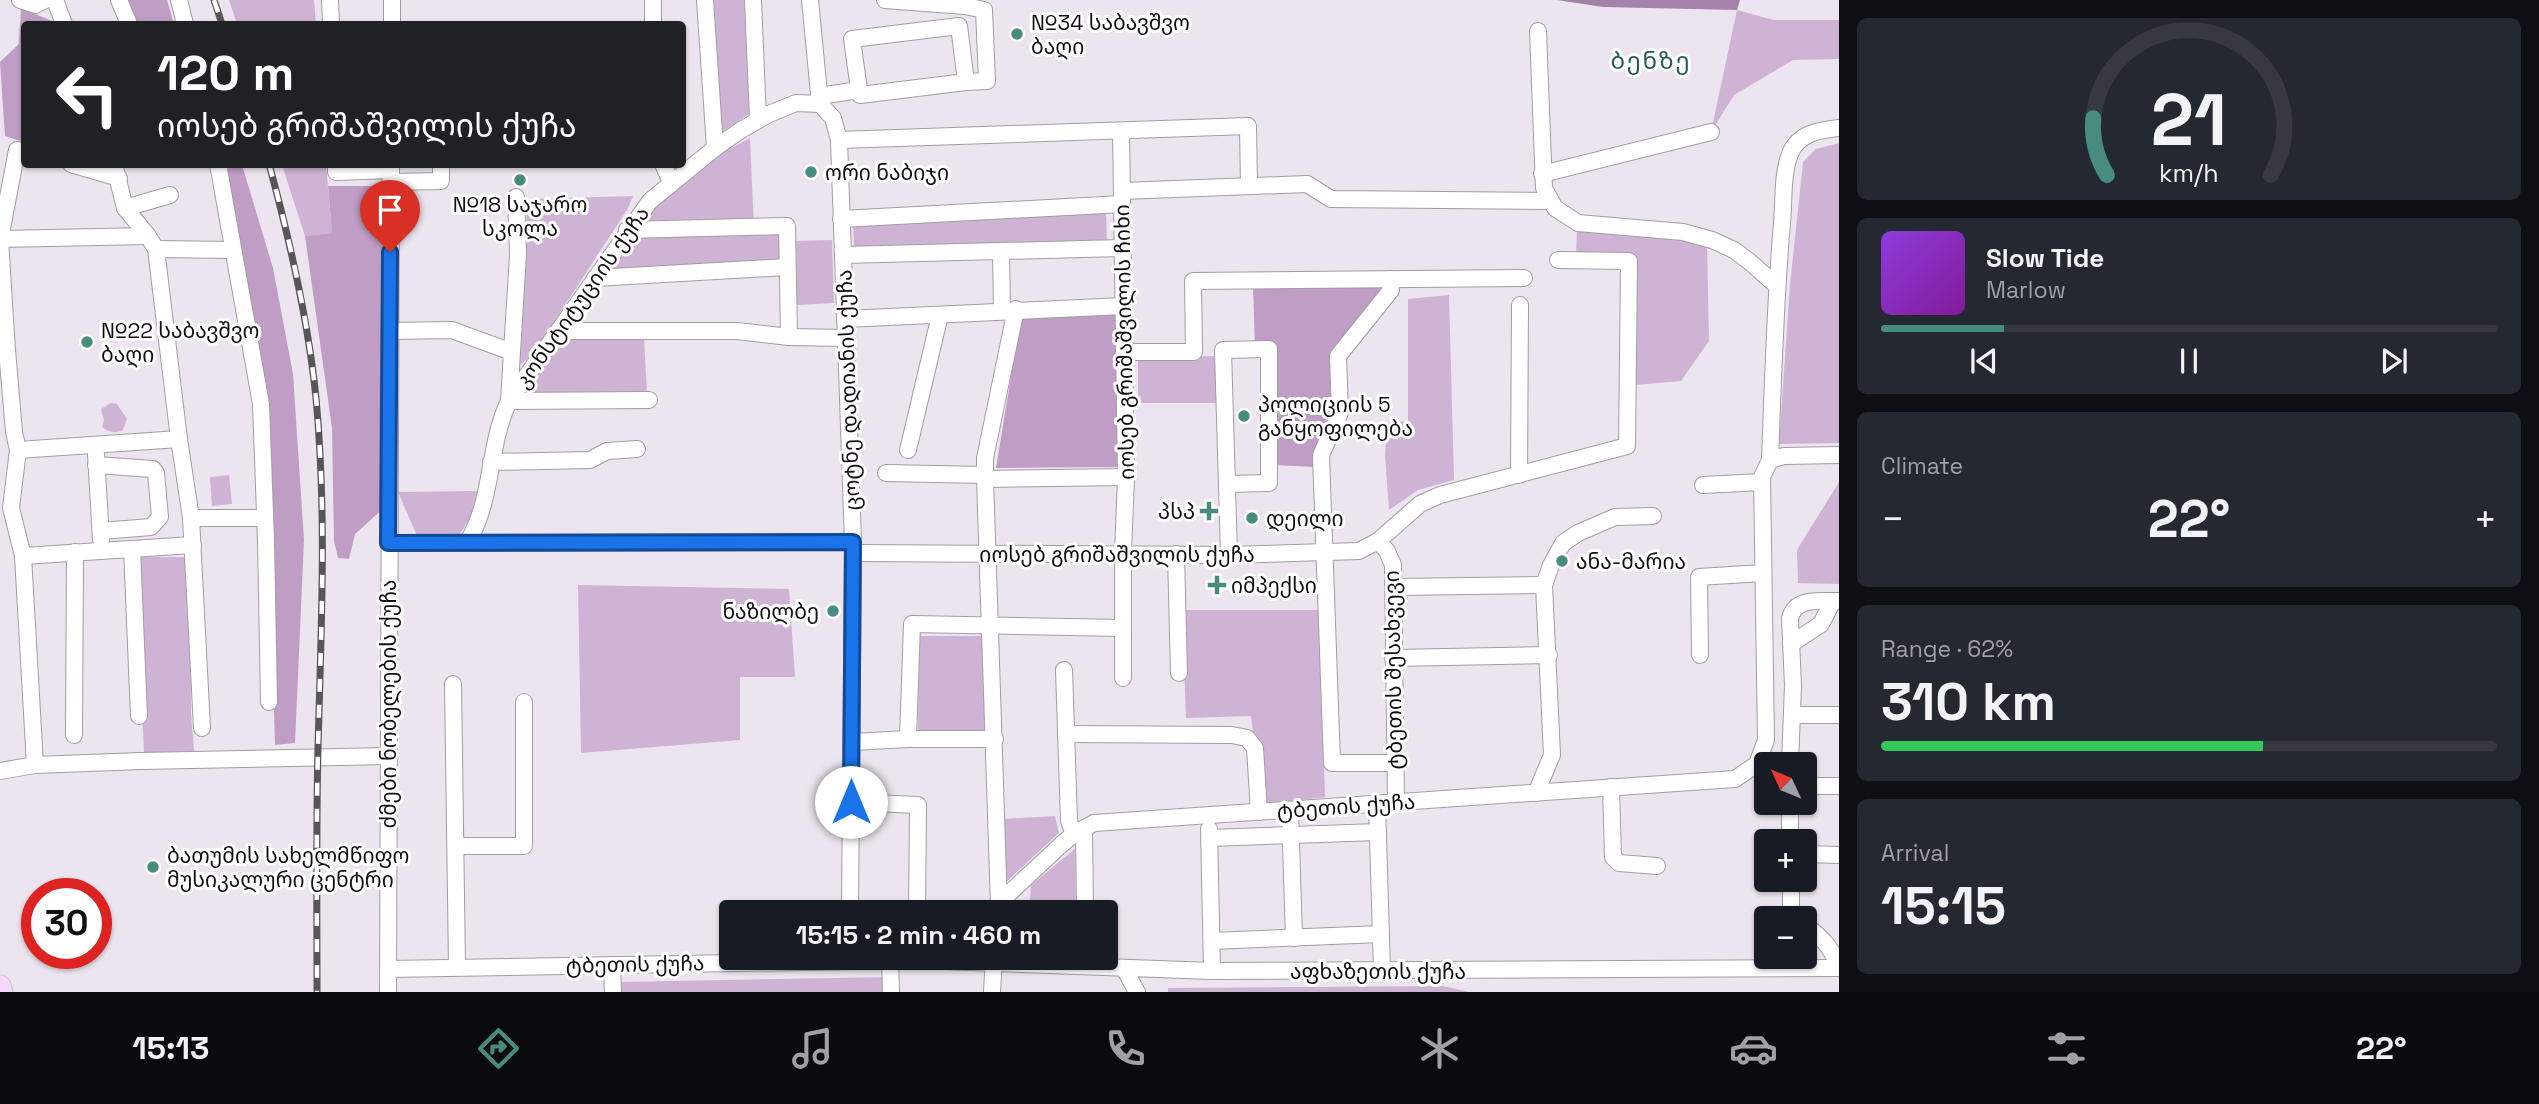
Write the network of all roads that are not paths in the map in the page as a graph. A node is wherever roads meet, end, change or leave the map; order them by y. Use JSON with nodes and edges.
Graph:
{"nodes":[{"id":1,"x":20,"y":0,"type":"edge"},
{"id":2,"x":46,"y":0,"type":"edge"},
{"id":3,"x":55,"y":0,"type":"edge"},
{"id":4,"x":119,"y":0,"type":"edge"},
{"id":5,"x":179,"y":0,"type":"edge"},
{"id":6,"x":330,"y":0,"type":"edge"},
{"id":7,"x":392,"y":0,"type":"edge"},
{"id":8,"x":653,"y":0,"type":"edge"},
{"id":9,"x":705,"y":0,"type":"edge"},
{"id":10,"x":753,"y":0,"type":"edge"},
{"id":11,"x":810,"y":0,"type":"edge"},
{"id":12,"x":885,"y":0,"type":"edge"},
{"id":13,"x":63,"y":21,"type":"edge"},
{"id":14,"x":128,"y":21,"type":"edge"},
{"id":15,"x":184,"y":21,"type":"edge"},
{"id":16,"x":331,"y":21,"type":"edge"},
{"id":17,"x":392,"y":21,"type":"edge"},
{"id":18,"x":653,"y":21,"type":"edge"},
{"id":19,"x":1538,"y":32,"type":"dead end"},
{"id":20,"x":966,"y":82,"type":"junction"},
{"id":21,"x":859,"y":90,"type":"junction"},
{"id":22,"x":820,"y":100,"type":"junction"},
{"id":23,"x":758,"y":120,"type":"junction"},
{"id":24,"x":1839,"y":128,"type":"edge"},
{"id":25,"x":1121,"y":131,"type":"junction"},
{"id":26,"x":1711,"y":132,"type":"dead end"},
{"id":27,"x":839,"y":141,"type":"junction"},
{"id":28,"x":715,"y":148,"type":"junction"},
{"id":29,"x":21,"y":151,"type":"edge"},
{"id":30,"x":97,"y":168,"type":"edge"},
{"id":31,"x":219,"y":168,"type":"edge"},
{"id":32,"x":336,"y":168,"type":"edge"},
{"id":33,"x":440,"y":168,"type":"edge"},
{"id":34,"x":665,"y":168,"type":"edge"},
{"id":35,"x":1542,"y":168,"type":"junction"},
{"id":36,"x":117,"y":171,"type":"edge"},
{"id":37,"x":391,"y":172,"type":"edge"},
{"id":38,"x":671,"y":182,"type":"junction"},
{"id":39,"x":1249,"y":186,"type":"junction"},
{"id":40,"x":170,"y":195,"type":"dead end"},
{"id":41,"x":516,"y":197,"type":"dead end"},
{"id":42,"x":1122,"y":197,"type":"junction"},
{"id":43,"x":1550,"y":201,"type":"junction"},
{"id":44,"x":125,"y":208,"type":"junction"},
{"id":45,"x":841,"y":219,"type":"junction"},
{"id":46,"x":627,"y":230,"type":"junction"},
{"id":47,"x":0,"y":239,"type":"edge"},
{"id":48,"x":152,"y":242,"type":"junction"},
{"id":49,"x":1122,"y":248,"type":"junction"},
{"id":50,"x":233,"y":250,"type":"junction"},
{"id":51,"x":1000,"y":251,"type":"junction"},
{"id":52,"x":843,"y":255,"type":"junction"},
{"id":53,"x":1558,"y":260,"type":"dead end"},
{"id":54,"x":787,"y":267,"type":"junction"},
{"id":55,"x":595,"y":278,"type":"junction"},
{"id":56,"x":1524,"y":278,"type":"dead end"},
{"id":57,"x":1390,"y":279,"type":"junction"},
{"id":58,"x":1777,"y":286,"type":"junction"},
{"id":59,"x":1520,"y":305,"type":"dead end"},
{"id":60,"x":1124,"y":306,"type":"junction"},
{"id":61,"x":1009,"y":310,"type":"junction"},
{"id":62,"x":940,"y":314,"type":"junction"},
{"id":63,"x":845,"y":319,"type":"junction"},
{"id":64,"x":390,"y":331,"type":"junction"},
{"id":65,"x":558,"y":331,"type":"junction"},
{"id":66,"x":789,"y":337,"type":"junction"},
{"id":67,"x":846,"y":338,"type":"junction"},
{"id":68,"x":512,"y":352,"type":"junction"},
{"id":69,"x":1124,"y":352,"type":"junction"},
{"id":70,"x":649,"y":400,"type":"dead end"},
{"id":71,"x":509,"y":401,"type":"junction"},
{"id":72,"x":179,"y":439,"type":"junction"},
{"id":73,"x":95,"y":445,"type":"junction"},
{"id":74,"x":637,"y":449,"type":"dead end"},
{"id":75,"x":18,"y":450,"type":"junction"},
{"id":76,"x":908,"y":450,"type":"dead end"},
{"id":77,"x":1839,"y":456,"type":"edge"},
{"id":78,"x":1770,"y":460,"type":"junction"},
{"id":79,"x":491,"y":462,"type":"junction"},
{"id":80,"x":96,"y":465,"type":"junction"},
{"id":81,"x":886,"y":472,"type":"dead end"},
{"id":82,"x":1519,"y":475,"type":"junction"},
{"id":83,"x":985,"y":477,"type":"junction"},
{"id":84,"x":1126,"y":477,"type":"junction"},
{"id":85,"x":1762,"y":482,"type":"junction"},
{"id":86,"x":1227,"y":484,"type":"junction"},
{"id":87,"x":1703,"y":485,"type":"dead end"},
{"id":88,"x":6,"y":508,"type":"edge"},
{"id":89,"x":1653,"y":516,"type":"dead end"},
{"id":90,"x":191,"y":518,"type":"junction"},
{"id":91,"x":265,"y":518,"type":"junction"},
{"id":92,"x":101,"y":531,"type":"junction"},
{"id":93,"x":1378,"y":541,"type":"junction"},
{"id":94,"x":388,"y":543,"type":"junction"},
{"id":95,"x":467,"y":543,"type":"junction"},
{"id":96,"x":193,"y":545,"type":"junction"},
{"id":97,"x":853,"y":548,"type":"junction"},
{"id":98,"x":132,"y":549,"type":"junction"},
{"id":99,"x":102,"y":550,"type":"junction"},
{"id":100,"x":75,"y":552,"type":"junction"},
{"id":101,"x":1123,"y":553,"type":"junction"},
{"id":102,"x":1323,"y":553,"type":"junction"},
{"id":103,"x":989,"y":554,"type":"junction"},
{"id":104,"x":1176,"y":554,"type":"junction"},
{"id":105,"x":1229,"y":555,"type":"junction"},
{"id":106,"x":23,"y":556,"type":"junction"},
{"id":107,"x":1763,"y":573,"type":"junction"},
{"id":108,"x":1544,"y":585,"type":"junction"},
{"id":109,"x":1394,"y":587,"type":"junction"},
{"id":110,"x":1836,"y":601,"type":"edge"},
{"id":111,"x":991,"y":627,"type":"junction"},
{"id":112,"x":1123,"y":628,"type":"junction"},
{"id":113,"x":1791,"y":644,"type":"junction"},
{"id":114,"x":1549,"y":655,"type":"junction"},
{"id":115,"x":1700,"y":655,"type":"dead end"},
{"id":116,"x":1394,"y":658,"type":"junction"},
{"id":117,"x":1064,"y":670,"type":"dead end"},
{"id":118,"x":1179,"y":673,"type":"dead end"},
{"id":119,"x":1123,"y":678,"type":"dead end"},
{"id":120,"x":453,"y":684,"type":"dead end"},
{"id":121,"x":1793,"y":685,"type":"junction"},
{"id":122,"x":1766,"y":688,"type":"junction"},
{"id":123,"x":269,"y":702,"type":"dead end"},
{"id":124,"x":524,"y":702,"type":"dead end"},
{"id":125,"x":1792,"y":715,"type":"junction"},
{"id":126,"x":1839,"y":715,"type":"edge"},
{"id":127,"x":139,"y":716,"type":"dead end"},
{"id":128,"x":202,"y":728,"type":"dead end"},
{"id":129,"x":1066,"y":734,"type":"junction"},
{"id":130,"x":74,"y":735,"type":"dead end"},
{"id":131,"x":908,"y":739,"type":"junction"},
{"id":132,"x":995,"y":739,"type":"junction"},
{"id":133,"x":852,"y":742,"type":"junction"},
{"id":134,"x":1791,"y":752,"type":"edge"},
{"id":135,"x":389,"y":756,"type":"junction"},
{"id":136,"x":1396,"y":763,"type":"junction"},
{"id":137,"x":35,"y":765,"type":"junction"},
{"id":138,"x":0,"y":771,"type":"edge"},
{"id":139,"x":1817,"y":786,"type":"edge"},
{"id":140,"x":1839,"y":786,"type":"edge"},
{"id":141,"x":1611,"y":788,"type":"junction"},
{"id":142,"x":1535,"y":793,"type":"junction"},
{"id":143,"x":851,"y":802,"type":"junction"},
{"id":144,"x":1396,"y":803,"type":"junction"},
{"id":145,"x":1377,"y":804,"type":"junction"},
{"id":146,"x":1290,"y":810,"type":"junction"},
{"id":147,"x":1259,"y":813,"type":"junction"},
{"id":148,"x":1209,"y":816,"type":"junction"},
{"id":149,"x":1079,"y":831,"type":"junction"},
{"id":150,"x":1378,"y":832,"type":"junction"},
{"id":151,"x":1291,"y":835,"type":"junction"},
{"id":152,"x":1210,"y":838,"type":"junction"},
{"id":153,"x":456,"y":846,"type":"junction"},
{"id":154,"x":1817,"y":854,"type":"edge"},
{"id":155,"x":1839,"y":855,"type":"edge"},
{"id":156,"x":1657,"y":866,"type":"dead end"},
{"id":157,"x":850,"y":900,"type":"edge"},
{"id":158,"x":917,"y":900,"type":"edge"},
{"id":159,"x":996,"y":900,"type":"edge"},
{"id":160,"x":1005,"y":900,"type":"edge"},
{"id":161,"x":1084,"y":900,"type":"edge"},
{"id":162,"x":1381,"y":934,"type":"junction"},
{"id":163,"x":1817,"y":934,"type":"edge"},
{"id":164,"x":1294,"y":938,"type":"junction"},
{"id":165,"x":1212,"y":941,"type":"junction"},
{"id":166,"x":719,"y":962,"type":"edge"},
{"id":167,"x":1754,"y":964,"type":"edge"},
{"id":168,"x":612,"y":965,"type":"junction"},
{"id":169,"x":1817,"y":966,"type":"edge"},
{"id":170,"x":457,"y":967,"type":"junction"},
{"id":171,"x":1839,"y":968,"type":"edge"},
{"id":172,"x":388,"y":969,"type":"junction"},
{"id":173,"x":1118,"y":969,"type":"edge"},
{"id":174,"x":890,"y":970,"type":"edge"},
{"id":175,"x":993,"y":970,"type":"edge"},
{"id":176,"x":1125,"y":970,"type":"junction"},
{"id":177,"x":1212,"y":971,"type":"junction"},
{"id":178,"x":1382,"y":971,"type":"junction"},
{"id":179,"x":0,"y":986,"type":"edge"},
{"id":180,"x":2,"y":992,"type":"edge"},
{"id":181,"x":388,"y":992,"type":"edge"},
{"id":182,"x":612,"y":992,"type":"edge"},
{"id":183,"x":891,"y":992,"type":"edge"},
{"id":184,"x":992,"y":992,"type":"edge"},
{"id":185,"x":1137,"y":992,"type":"edge"}],
"edges":[{"from":1,"to":2,"type":"street"},
{"from":3,"to":13,"type":"street"},
{"from":4,"to":14,"type":"street"},
{"from":5,"to":15,"type":"street"},
{"from":6,"to":16,"type":"street"},
{"from":7,"to":17,"type":"street"},
{"from":8,"to":18,"type":"street"},
{"from":9,"to":28,"type":"street"},
{"from":10,"to":23,"type":"street"},
{"from":11,"to":22,"type":"street","name":"ცოტნე დადიანის ქუჩა"},
{"from":12,"to":20,"type":"street"},
{"from":19,"to":35,"type":"street"},
{"from":20,"to":21,"type":"street","name":"კონსტიტუციის ქუჩა"},
{"from":20,"to":21,"type":"street"},
{"from":21,"to":22,"type":"street","name":"კონსტიტუციის ქუჩა"},
{"from":22,"to":23,"type":"street","name":"კონსტიტუციის ქუჩა"},
{"from":22,"to":27,"type":"street","name":"ცოტნე დადიანის ქუჩა"},
{"from":23,"to":28,"type":"street","name":"კონსტიტუციის ქუჩა"},
{"from":24,"to":58,"type":"street"},
{"from":25,"to":27,"type":"street"},
{"from":25,"to":39,"type":"street"},
{"from":25,"to":42,"type":"street","name":"იოსებ გრიშაშვილის ჩიხი"},
{"from":26,"to":35,"type":"street"},
{"from":27,"to":45,"type":"street","name":"ცოტნე დადიანის ქუჩა"},
{"from":28,"to":38,"type":"street","name":"კონსტიტუციის ქუჩა"},
{"from":29,"to":47,"type":"street"},
{"from":30,"to":36,"type":"street"},
{"from":31,"to":50,"type":"street"},
{"from":32,"to":37,"type":"street"},
{"from":33,"to":37,"type":"street"},
{"from":34,"to":38,"type":"street"},
{"from":35,"to":43,"type":"street"},
{"from":36,"to":44,"type":"street"},
{"from":37,"to":64,"type":"street","name":"ძმები ნობელების ქუჩა"},
{"from":38,"to":46,"type":"street","name":"კონსტიტუციის ქუჩა"},
{"from":39,"to":42,"type":"street"},
{"from":39,"to":43,"type":"street"},
{"from":40,"to":44,"type":"street"},
{"from":41,"to":68,"type":"street"},
{"from":42,"to":45,"type":"street"},
{"from":42,"to":49,"type":"street","name":"იოსებ გრიშაშვილის ჩიხი"},
{"from":43,"to":58,"type":"street"},
{"from":44,"to":48,"type":"street"},
{"from":45,"to":52,"type":"street","name":"ცოტნე დადიანის ქუჩა"},
{"from":46,"to":54,"type":"street"},
{"from":46,"to":55,"type":"street","name":"კონსტიტუციის ქუჩა"},
{"from":47,"to":48,"type":"street"},
{"from":47,"to":75,"type":"street"},
{"from":48,"to":50,"type":"street"},
{"from":48,"to":72,"type":"street"},
{"from":49,"to":51,"type":"street"},
{"from":49,"to":60,"type":"street","name":"იოსებ გრიშაშვილის ჩიხი"},
{"from":50,"to":91,"type":"street"},
{"from":51,"to":52,"type":"street"},
{"from":51,"to":61,"type":"street"},
{"from":52,"to":63,"type":"street","name":"ცოტნე დადიანის ქუჩა"},
{"from":53,"to":82,"type":"street"},
{"from":54,"to":55,"type":"street"},
{"from":54,"to":66,"type":"street"},
{"from":55,"to":65,"type":"street","name":"კონსტიტუციის ქუჩა"},
{"from":56,"to":57,"type":"street"},
{"from":57,"to":69,"type":"street"},
{"from":57,"to":102,"type":"street"},
{"from":58,"to":78,"type":"street"},
{"from":59,"to":82,"type":"street"},
{"from":60,"to":61,"type":"street"},
{"from":60,"to":69,"type":"street","name":"იოსებ გრიშაშვილის ჩიხი"},
{"from":61,"to":62,"type":"street"},
{"from":61,"to":83,"type":"street"},
{"from":62,"to":63,"type":"street"},
{"from":62,"to":76,"type":"street"},
{"from":63,"to":67,"type":"street","name":"ცოტნე დადიანის ქუჩა"},
{"from":64,"to":68,"type":"street"},
{"from":64,"to":94,"type":"street","name":"ძმები ნობელების ქუჩა"},
{"from":65,"to":66,"type":"street"},
{"from":65,"to":71,"type":"street","name":"კონსტიტუციის ქუჩა"},
{"from":66,"to":67,"type":"street"},
{"from":67,"to":97,"type":"street","name":"ცოტნე დადიანის ქუჩა"},
{"from":68,"to":71,"type":"street"},
{"from":69,"to":84,"type":"street","name":"იოსებ გრიშაშვილის ჩიხი"},
{"from":70,"to":71,"type":"street"},
{"from":71,"to":79,"type":"street","name":"კონსტიტუციის ქუჩა"},
{"from":72,"to":73,"type":"street"},
{"from":72,"to":90,"type":"street"},
{"from":73,"to":75,"type":"street"},
{"from":73,"to":80,"type":"street"},
{"from":74,"to":79,"type":"street"},
{"from":75,"to":88,"type":"street"},
{"from":77,"to":78,"type":"street"},
{"from":78,"to":85,"type":"street"},
{"from":79,"to":95,"type":"street","name":"კონსტიტუციის ქუჩა"},
{"from":80,"to":92,"type":"street"},
{"from":80,"to":92,"type":"street"},
{"from":81,"to":83,"type":"street"},
{"from":82,"to":93,"type":"street"},
{"from":83,"to":84,"type":"street"},
{"from":83,"to":103,"type":"street"},
{"from":84,"to":101,"type":"street","name":"იოსებ გრიშაშვილის ჩიხი"},
{"from":85,"to":87,"type":"street"},
{"from":85,"to":107,"type":"street"},
{"from":86,"to":86,"type":"street"},
{"from":86,"to":105,"type":"street"},
{"from":88,"to":106,"type":"street"},
{"from":89,"to":108,"type":"street"},
{"from":90,"to":91,"type":"street"},
{"from":90,"to":96,"type":"street"},
{"from":91,"to":123,"type":"street"},
{"from":92,"to":99,"type":"street"},
{"from":93,"to":102,"type":"street","name":"იოსებ გრიშაშვილის ქუჩა"},
{"from":93,"to":109,"type":"street","name":"ტბეთის შესახვევი"},
{"from":94,"to":95,"type":"street","name":"იოსებ გრიშაშვილის ქუჩა"},
{"from":94,"to":135,"type":"street","name":"ძმები ნობელების ქუჩა"},
{"from":95,"to":97,"type":"street","name":"იოსებ გრიშაშვილის ქუჩა"},
{"from":96,"to":98,"type":"street"},
{"from":96,"to":128,"type":"street"},
{"from":97,"to":103,"type":"street","name":"იოსებ გრიშაშვილის ქუჩა"},
{"from":97,"to":133,"type":"street","name":"ცოტნე დადიანის ქუჩა"},
{"from":98,"to":99,"type":"street"},
{"from":98,"to":127,"type":"street"},
{"from":99,"to":100,"type":"street"},
{"from":100,"to":106,"type":"street"},
{"from":100,"to":130,"type":"street"},
{"from":101,"to":103,"type":"street","name":"იოსებ გრიშაშვილის ქუჩა"},
{"from":101,"to":104,"type":"street","name":"იოსებ გრიშაშვილის ქუჩა"},
{"from":101,"to":112,"type":"street","name":"იოსებ გრიშაშვილის ჩიხი"},
{"from":102,"to":105,"type":"street","name":"იოსებ გრიშაშვილის ქუჩა"},
{"from":102,"to":136,"type":"street"},
{"from":103,"to":111,"type":"street"},
{"from":104,"to":105,"type":"street","name":"იოსებ გრიშაშვილის ქუჩა"},
{"from":104,"to":118,"type":"street"},
{"from":106,"to":137,"type":"street"},
{"from":107,"to":115,"type":"street"},
{"from":107,"to":122,"type":"street"},
{"from":108,"to":109,"type":"street"},
{"from":108,"to":114,"type":"street"},
{"from":109,"to":116,"type":"street","name":"ტბეთის შესახვევი"},
{"from":110,"to":113,"type":"street"},
{"from":110,"to":113,"type":"street"},
{"from":111,"to":112,"type":"street"},
{"from":111,"to":131,"type":"street"},
{"from":111,"to":132,"type":"street"},
{"from":112,"to":119,"type":"street","name":"იოსებ გრიშაშვილის ჩიხი"},
{"from":113,"to":121,"type":"street"},
{"from":114,"to":116,"type":"street"},
{"from":114,"to":142,"type":"street"},
{"from":116,"to":136,"type":"street","name":"ტბეთის შესახვევი"},
{"from":117,"to":129,"type":"street"},
{"from":120,"to":153,"type":"street"},
{"from":121,"to":122,"type":"street"},
{"from":121,"to":125,"type":"street"},
{"from":122,"to":141,"type":"street","name":"ტბეთის ქუჩა"},
{"from":124,"to":153,"type":"street"},
{"from":125,"to":126,"type":"street"},
{"from":125,"to":134,"type":"street"},
{"from":129,"to":147,"type":"street"},
{"from":129,"to":149,"type":"street"},
{"from":131,"to":132,"type":"street"},
{"from":131,"to":133,"type":"street"},
{"from":132,"to":159,"type":"street"},
{"from":133,"to":143,"type":"street","name":"ცოტნე დადიანის ქუჩა"},
{"from":135,"to":137,"type":"street"},
{"from":135,"to":172,"type":"street","name":"ძმები ნობელების ქუჩა"},
{"from":136,"to":144,"type":"street","name":"ტბეთის შესახვევი"},
{"from":137,"to":138,"type":"street"},
{"from":139,"to":140,"type":"street"},
{"from":141,"to":142,"type":"street","name":"ტბეთის ქუჩა"},
{"from":141,"to":156,"type":"street"},
{"from":142,"to":144,"type":"street","name":"ტბეთის ქუჩა"},
{"from":143,"to":157,"type":"street","name":"ცოტნე დადიანის ქუჩა"},
{"from":143,"to":158,"type":"street"},
{"from":144,"to":145,"type":"street","name":"ტბეთის ქუჩა"},
{"from":145,"to":146,"type":"street","name":"ტბეთის ქუჩა"},
{"from":145,"to":150,"type":"street"},
{"from":146,"to":147,"type":"street","name":"ტბეთის ქუჩა"},
{"from":146,"to":151,"type":"street"},
{"from":147,"to":148,"type":"street","name":"ტბეთის ქუჩა"},
{"from":148,"to":149,"type":"street","name":"ტბეთის ქუჩა"},
{"from":148,"to":152,"type":"street"},
{"from":149,"to":160,"type":"street","name":"ტბეთის ქუჩა"},
{"from":149,"to":161,"type":"street"},
{"from":150,"to":151,"type":"street"},
{"from":150,"to":162,"type":"street"},
{"from":151,"to":152,"type":"street"},
{"from":151,"to":164,"type":"street"},
{"from":152,"to":165,"type":"street"},
{"from":153,"to":170,"type":"street"},
{"from":154,"to":155,"type":"street"},
{"from":162,"to":164,"type":"street"},
{"from":162,"to":178,"type":"street"},
{"from":163,"to":171,"type":"street"},
{"from":164,"to":165,"type":"street"},
{"from":165,"to":177,"type":"street"},
{"from":166,"to":168,"type":"street","name":"ტბეთის ქუჩა"},
{"from":167,"to":178,"type":"street","name":"აფხაზეთის ქუჩა"},
{"from":168,"to":170,"type":"street","name":"ტბეთის ქუჩა"},
{"from":168,"to":182,"type":"street"},
{"from":169,"to":171,"type":"street","name":"აფხაზეთის ქუჩა"},
{"from":170,"to":172,"type":"street","name":"ტბეთის ქუჩა"},
{"from":172,"to":181,"type":"street","name":"ძმები ნობელების ქუჩა"},
{"from":173,"to":176,"type":"street","name":"აფხაზეთის ქუჩა"},
{"from":174,"to":183,"type":"street"},
{"from":175,"to":184,"type":"street"},
{"from":176,"to":177,"type":"street","name":"აფხაზეთის ქუჩა"},
{"from":176,"to":185,"type":"street"},
{"from":177,"to":178,"type":"street","name":"აფხაზეთის ქუჩა"},
{"from":179,"to":180,"type":"main road"}]}
